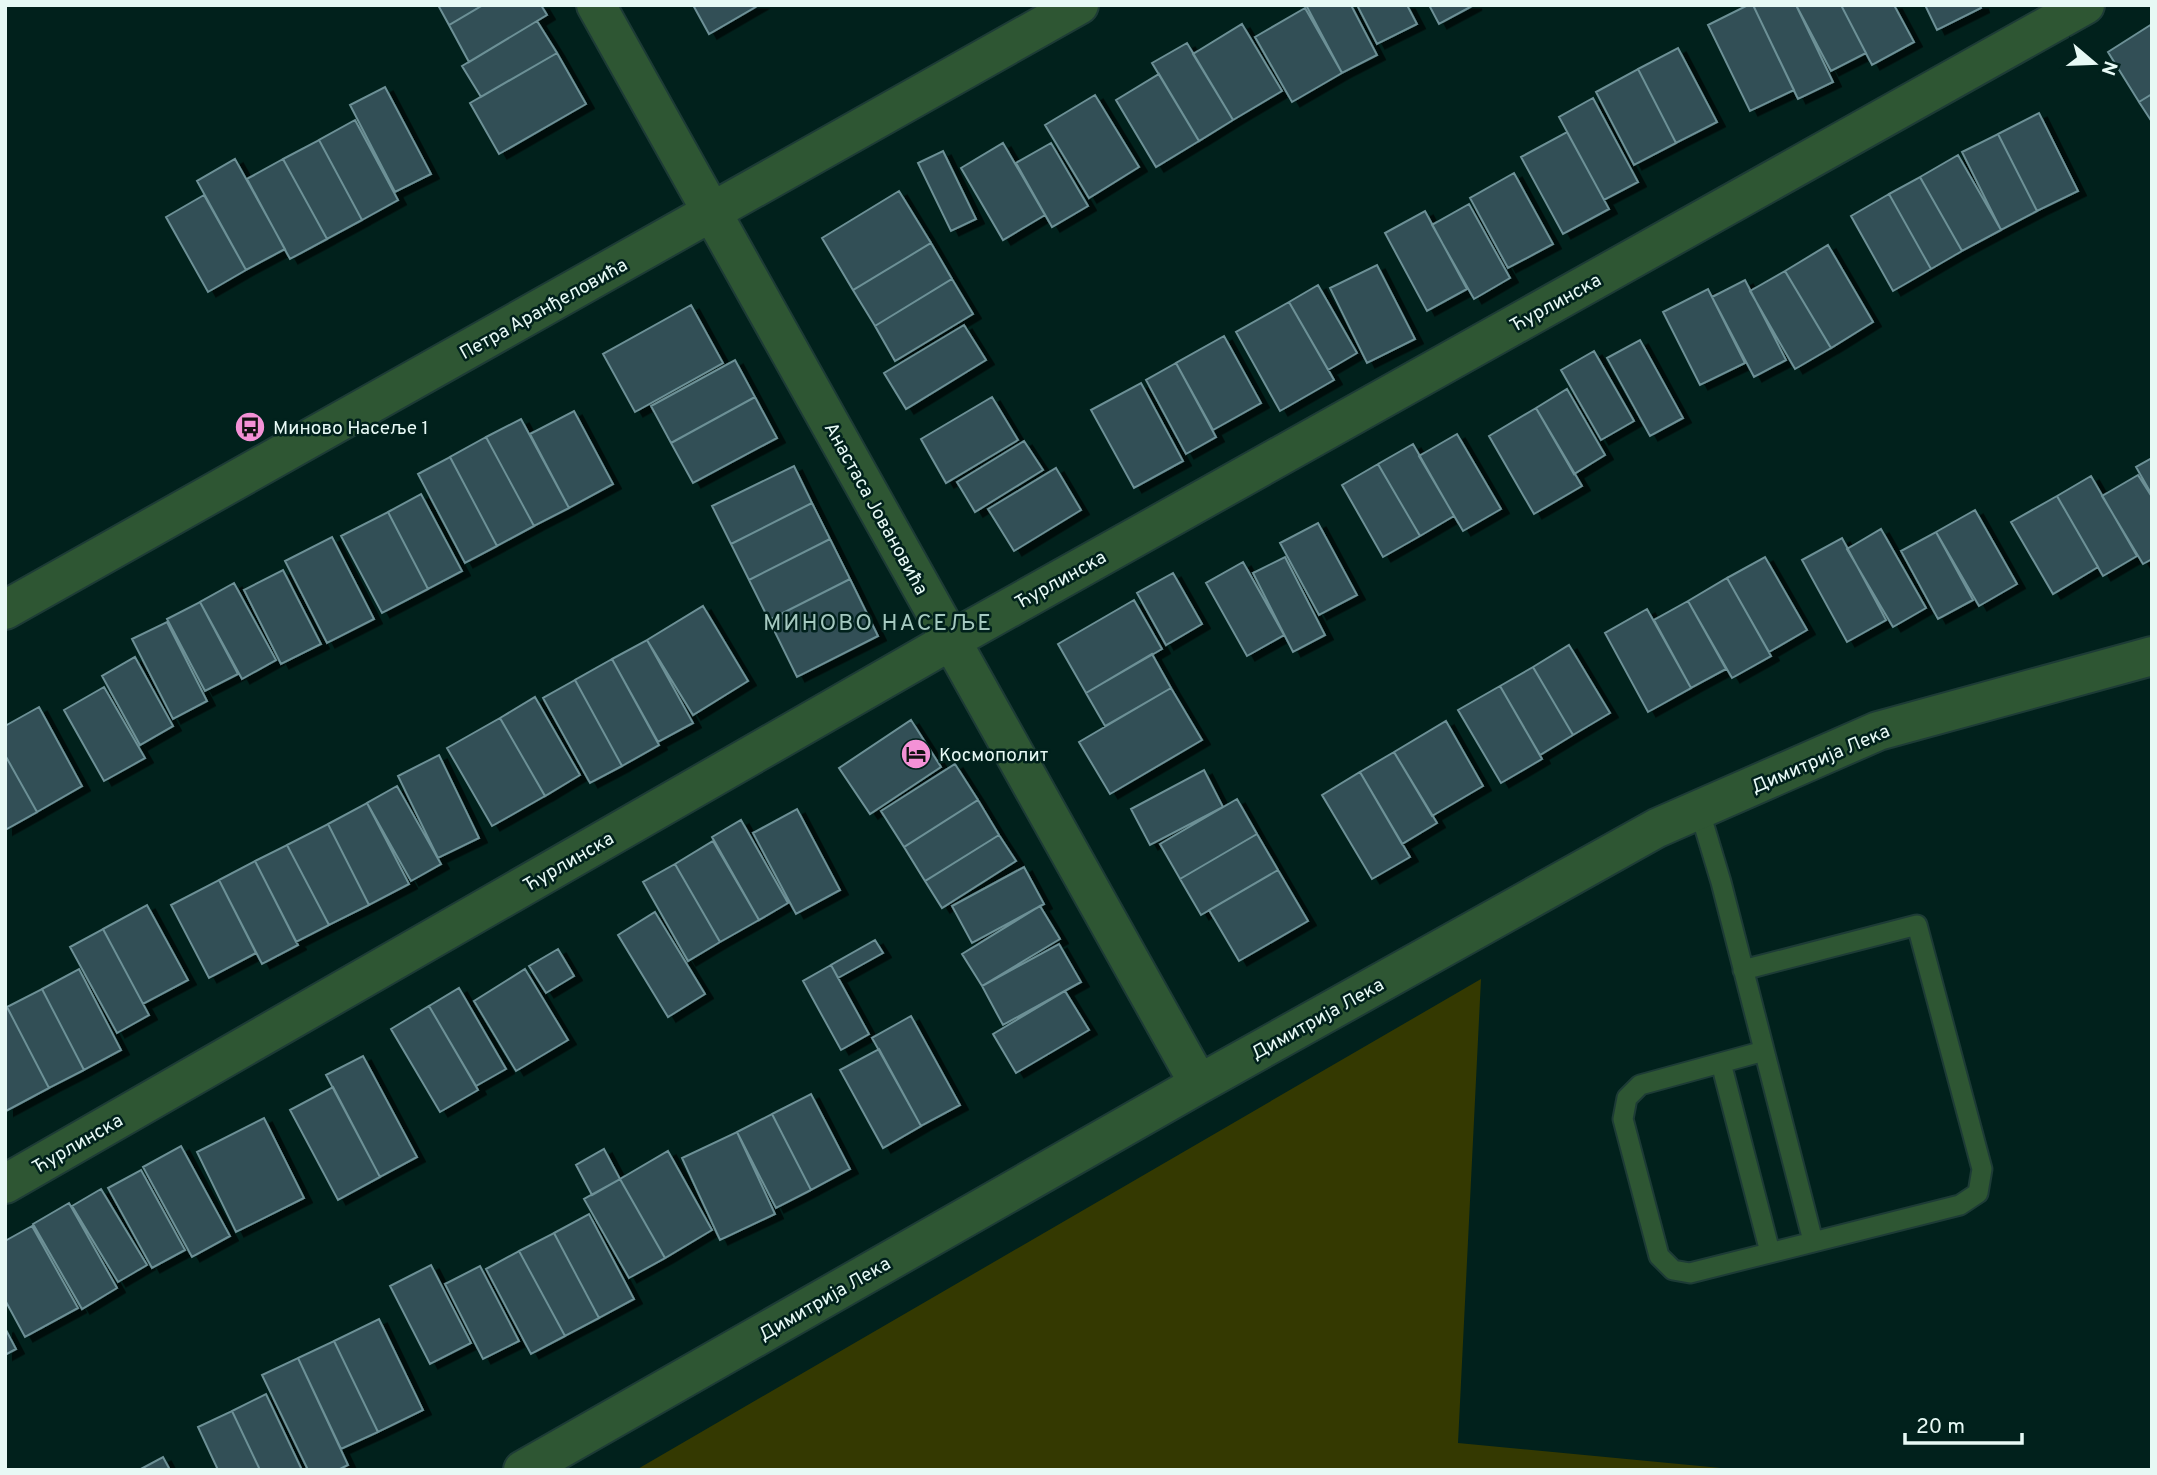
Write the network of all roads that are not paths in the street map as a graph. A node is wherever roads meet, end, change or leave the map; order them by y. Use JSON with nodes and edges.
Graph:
{"nodes":[{"id":1,"x":596,"y":5,"type":"edge"},
{"id":2,"x":1079,"y":5,"type":"edge"},
{"id":3,"x":2085,"y":5,"type":"edge"},
{"id":4,"x":712,"y":213,"type":"junction"},
{"id":5,"x":5,"y":610,"type":"edge"},
{"id":6,"x":951,"y":640,"type":"junction"},
{"id":7,"x":2152,"y":656,"type":"edge"},
{"id":8,"x":1699,"y":809,"type":"junction"},
{"id":9,"x":1743,"y":970,"type":"junction"},
{"id":10,"x":1764,"y":1051,"type":"junction"},
{"id":11,"x":1720,"y":1063,"type":"junction"},
{"id":12,"x":1199,"y":1084,"type":"junction"},
{"id":13,"x":5,"y":1184,"type":"edge"},
{"id":14,"x":1813,"y":1241,"type":"junction"},
{"id":15,"x":1770,"y":1252,"type":"junction"},
{"id":16,"x":523,"y":1470,"type":"edge"}],
"edges":[{"from":1,"to":4,"type":"street","name":"Анастаса Јовановића"},
{"from":2,"to":4,"type":"street","name":"Петра Аранђеловића"},
{"from":3,"to":6,"type":"street","name":"Ћурлинска"},
{"from":4,"to":5,"type":"street","name":"Петра Аранђеловића"},
{"from":4,"to":6,"type":"street","name":"Анастаса Јовановића"},
{"from":6,"to":12,"type":"street","name":"Анастаса Јовановића"},
{"from":6,"to":13,"type":"street","name":"Ћурлинска"},
{"from":7,"to":8,"type":"street","name":"Димитрија Лека"},
{"from":8,"to":9,"type":"lane"},
{"from":8,"to":12,"type":"street","name":"Димитрија Лека"},
{"from":9,"to":10,"type":"lane"},
{"from":9,"to":14,"type":"lane"},
{"from":10,"to":11,"type":"lane"},
{"from":10,"to":14,"type":"lane"},
{"from":11,"to":15,"type":"lane"},
{"from":11,"to":15,"type":"lane"},
{"from":12,"to":16,"type":"street","name":"Димитрија Лека"},
{"from":14,"to":15,"type":"lane"}]}
